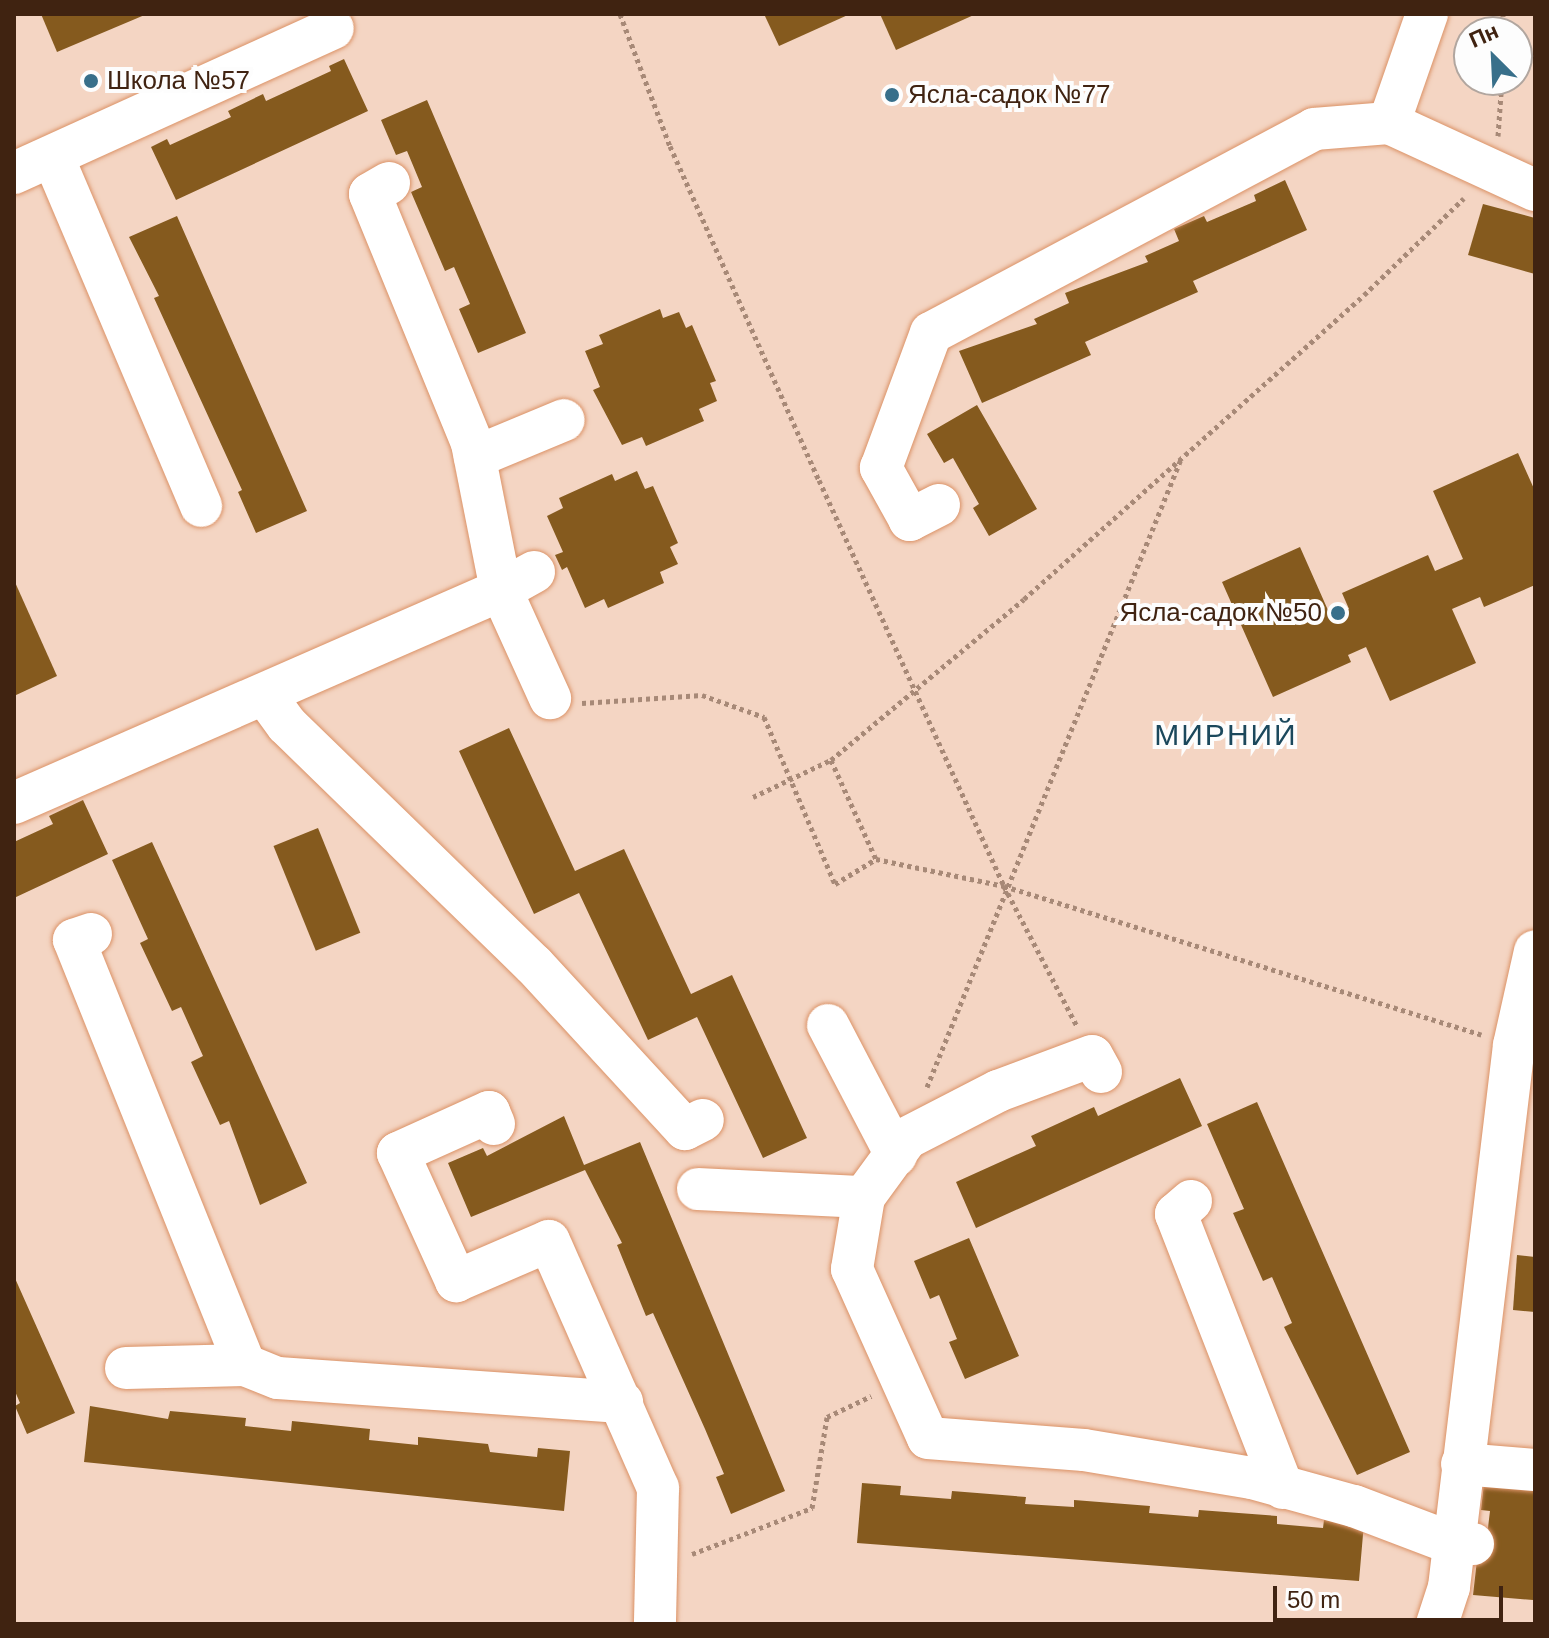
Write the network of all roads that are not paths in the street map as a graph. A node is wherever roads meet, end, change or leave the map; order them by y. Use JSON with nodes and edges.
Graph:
{"nodes":[{"id":1,"x":1427,"y":14,"type":"edge"},
{"id":2,"x":333,"y":28,"type":"dead end"},
{"id":3,"x":1389,"y":123,"type":"junction"},
{"id":4,"x":53,"y":157,"type":"junction"},
{"id":5,"x":14,"y":173,"type":"edge"},
{"id":6,"x":389,"y":183,"type":"dead end"},
{"id":7,"x":1535,"y":190,"type":"edge"},
{"id":8,"x":564,"y":420,"type":"dead end"},
{"id":9,"x":475,"y":457,"type":"junction"},
{"id":10,"x":204,"y":495,"type":"dead end"},
{"id":11,"x":939,"y":505,"type":"dead end"},
{"id":12,"x":517,"y":581,"type":"junction"},
{"id":13,"x":265,"y":695,"type":"junction"},
{"id":14,"x":550,"y":698,"type":"road end"},
{"id":15,"x":18,"y":802,"type":"edge"},
{"id":16,"x":91,"y":934,"type":"dead end"},
{"id":17,"x":1535,"y":951,"type":"edge"},
{"id":18,"x":828,"y":1025,"type":"dead end"},
{"id":19,"x":1096,"y":1064,"type":"road end"},
{"id":20,"x":703,"y":1120,"type":"dead end"},
{"id":21,"x":494,"y":1124,"type":"dead end"},
{"id":22,"x":902,"y":1147,"type":"junction"},
{"id":23,"x":1518,"y":1171,"type":"edge"},
{"id":24,"x":698,"y":1189,"type":"dead end"},
{"id":25,"x":864,"y":1197,"type":"junction"},
{"id":26,"x":1191,"y":1201,"type":"dead end"},
{"id":27,"x":141,"y":1375,"type":"dead end"},
{"id":28,"x":265,"y":1381,"type":"junction"},
{"id":29,"x":622,"y":1402,"type":"junction"},
{"id":30,"x":1462,"y":1464,"type":"junction"},
{"id":31,"x":1535,"y":1470,"type":"edge"},
{"id":32,"x":1299,"y":1497,"type":"junction"},
{"id":33,"x":1464,"y":1544,"type":"junction"},
{"id":34,"x":655,"y":1624,"type":"edge"},
{"id":35,"x":1437,"y":1624,"type":"edge"}],
"edges":[{"from":1,"to":3,"type":"lane"},
{"from":2,"to":4,"type":"lane"},
{"from":3,"to":7,"type":"lane"},
{"from":3,"to":11,"type":"lane"},
{"from":4,"to":5,"type":"lane"},
{"from":4,"to":10,"type":"lane"},
{"from":6,"to":9,"type":"lane"},
{"from":8,"to":9,"type":"lane"},
{"from":9,"to":12,"type":"lane"},
{"from":12,"to":13,"type":"lane"},
{"from":12,"to":14,"type":"lane"},
{"from":13,"to":15,"type":"lane"},
{"from":13,"to":20,"type":"lane"},
{"from":16,"to":28,"type":"lane"},
{"from":17,"to":23,"type":"lane"},
{"from":18,"to":22,"type":"lane"},
{"from":19,"to":22,"type":"lane"},
{"from":21,"to":29,"type":"lane"},
{"from":22,"to":25,"type":"lane"},
{"from":23,"to":30,"type":"lane"},
{"from":24,"to":25,"type":"lane"},
{"from":25,"to":32,"type":"lane"},
{"from":26,"to":32,"type":"lane"},
{"from":27,"to":28,"type":"lane"},
{"from":28,"to":29,"type":"lane"},
{"from":29,"to":34,"type":"lane"},
{"from":30,"to":31,"type":"lane"},
{"from":30,"to":33,"type":"lane"},
{"from":32,"to":33,"type":"lane"},
{"from":33,"to":35,"type":"lane"}]}
